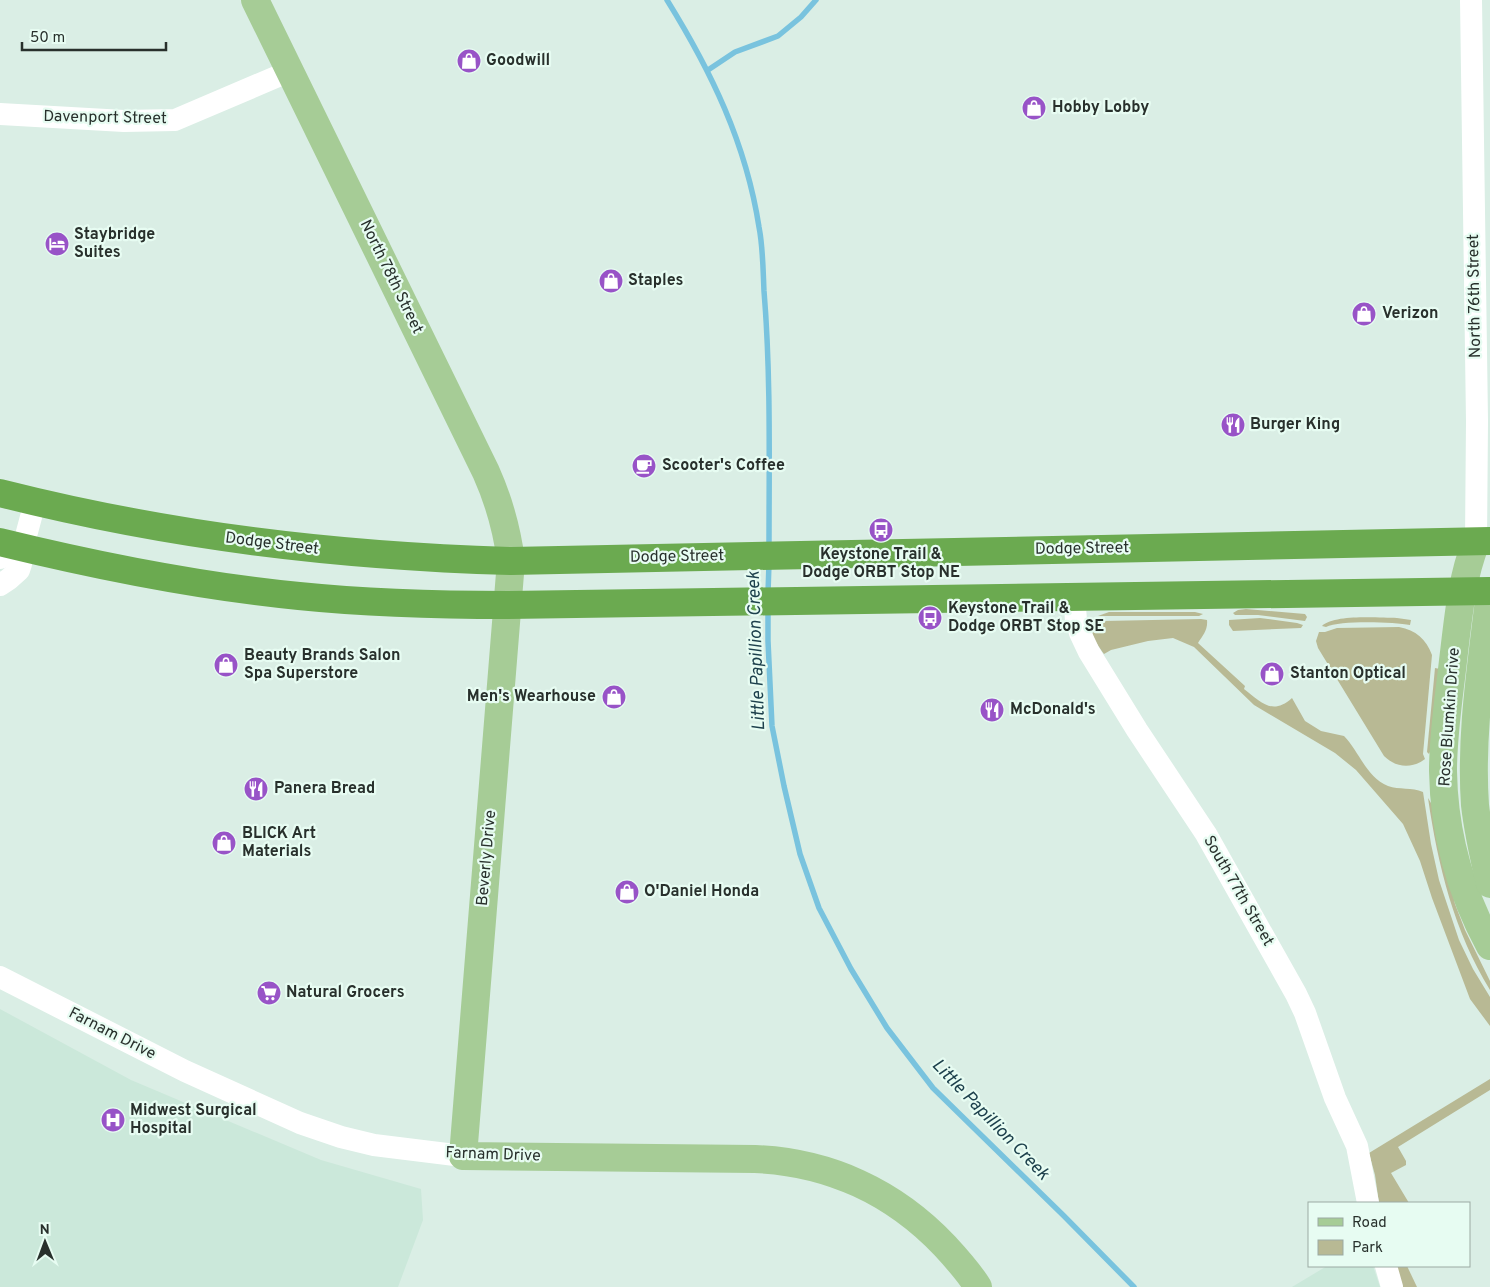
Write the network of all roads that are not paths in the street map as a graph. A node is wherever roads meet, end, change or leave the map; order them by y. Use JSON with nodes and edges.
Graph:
{"nodes":[{"id":1,"x":255,"y":0,"type":"edge"},
{"id":2,"x":1471,"y":0,"type":"edge"},
{"id":3,"x":290,"y":71,"type":"junction"},
{"id":4,"x":0,"y":114,"type":"edge"},
{"id":5,"x":0,"y":493,"type":"edge"},
{"id":6,"x":35,"y":502,"type":"junction"},
{"id":7,"x":1483,"y":542,"type":"edge"},
{"id":8,"x":8,"y":549,"type":"edge"},
{"id":9,"x":511,"y":561,"type":"junction"},
{"id":10,"x":0,"y":585,"type":"edge"},
{"id":11,"x":1462,"y":591,"type":"junction"},
{"id":12,"x":1490,"y":591,"type":"edge"},
{"id":13,"x":1074,"y":596,"type":"junction"},
{"id":14,"x":508,"y":605,"type":"junction"},
{"id":15,"x":1490,"y":884,"type":"edge"},
{"id":16,"x":1490,"y":946,"type":"edge"},
{"id":17,"x":0,"y":977,"type":"edge"},
{"id":18,"x":463,"y":1156,"type":"junction"},
{"id":19,"x":1368,"y":1202,"type":"edge"},
{"id":20,"x":1386,"y":1267,"type":"edge"},
{"id":21,"x":978,"y":1287,"type":"edge"},
{"id":22,"x":1392,"y":1287,"type":"edge"}],
"edges":[{"from":1,"to":3,"type":"main road","name":"North 78th Street"},
{"from":2,"to":7,"type":"street","name":"North 76th Street"},
{"from":3,"to":4,"type":"street","name":"Davenport Street"},
{"from":3,"to":9,"type":"main road","name":"North 78th Street"},
{"from":5,"to":6,"type":"highway","name":"Dodge Street"},
{"from":6,"to":8,"type":"street"},
{"from":6,"to":9,"type":"highway","name":"Dodge Street"},
{"from":7,"to":9,"type":"highway","name":"Dodge Street"},
{"from":7,"to":11,"type":"main road","name":"Rose Blumkin Drive"},
{"from":7,"to":12,"type":"main road","name":"North 76th Street"},
{"from":8,"to":10,"type":"street"},
{"from":8,"to":14,"type":"highway"},
{"from":9,"to":14,"type":"main road","name":"Beverly Drive"},
{"from":11,"to":12,"type":"highway"},
{"from":11,"to":13,"type":"highway"},
{"from":11,"to":16,"type":"main road","name":"Rose Blumkin Drive"},
{"from":12,"to":15,"type":"main road","name":"Rose Blumkin Drive"},
{"from":13,"to":14,"type":"highway"},
{"from":13,"to":19,"type":"street","name":"South 77th Street"},
{"from":14,"to":18,"type":"main road","name":"Beverly Drive"},
{"from":17,"to":18,"type":"street","name":"Farnam Drive"},
{"from":18,"to":21,"type":"main road","name":"Farnam Drive"},
{"from":20,"to":22,"type":"street"}]}
